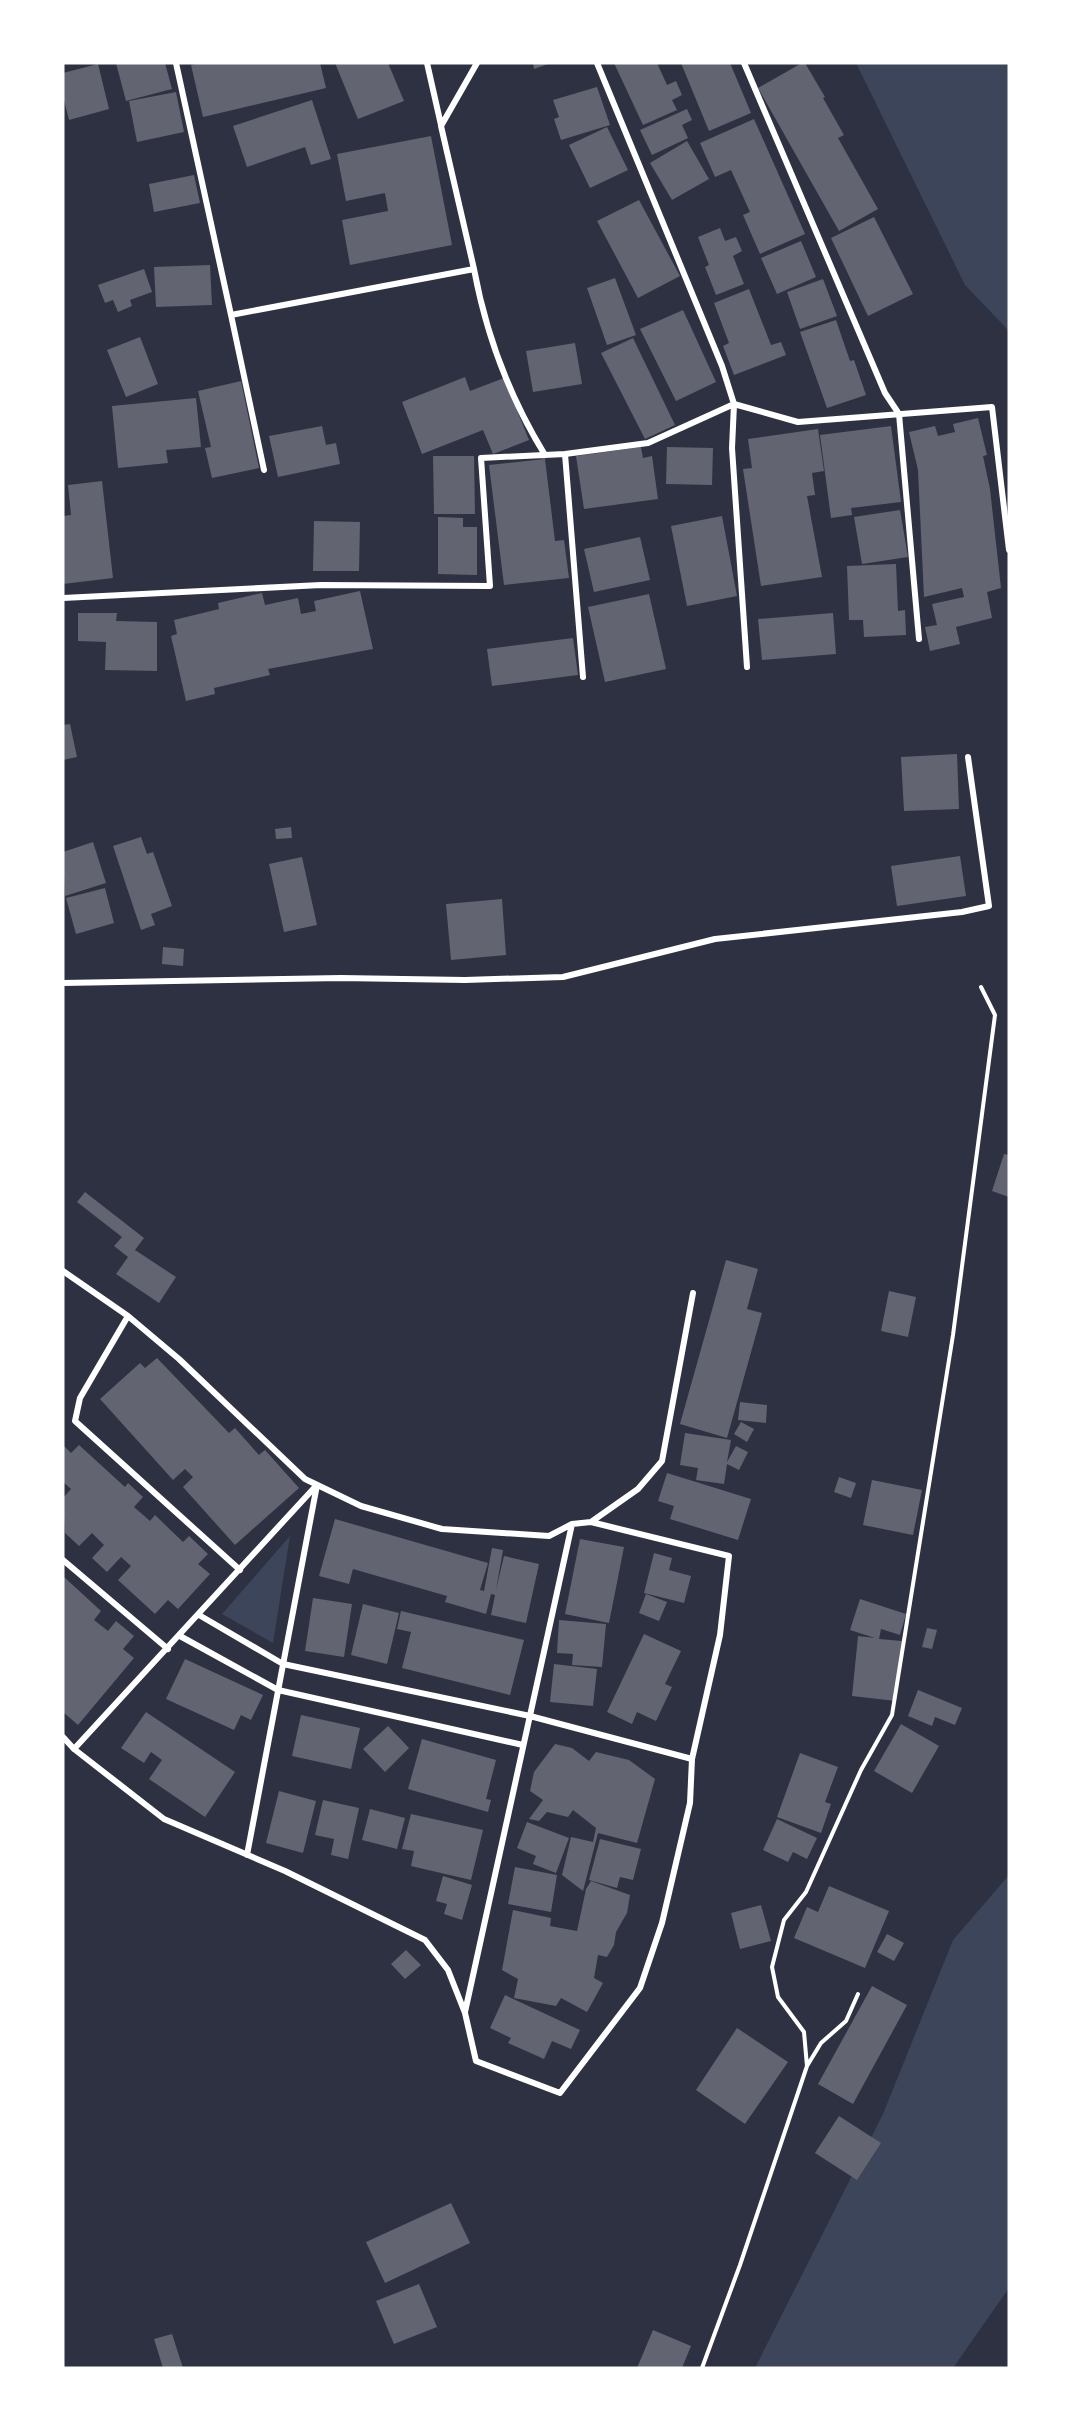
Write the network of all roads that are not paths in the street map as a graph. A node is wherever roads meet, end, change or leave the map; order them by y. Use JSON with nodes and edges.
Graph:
{"nodes":[{"id":1,"x":176,"y":63,"type":"edge"},
{"id":2,"x":427,"y":63,"type":"edge"},
{"id":3,"x":477,"y":63,"type":"edge"},
{"id":4,"x":597,"y":63,"type":"edge"},
{"id":5,"x":744,"y":63,"type":"edge"},
{"id":6,"x":441,"y":126,"type":"junction"},
{"id":7,"x":474,"y":268,"type":"junction"},
{"id":8,"x":231,"y":315,"type":"junction"},
{"id":9,"x":734,"y":404,"type":"junction"},
{"id":10,"x":898,"y":414,"type":"junction"},
{"id":11,"x":565,"y":454,"type":"junction"},
{"id":12,"x":545,"y":455,"type":"junction"},
{"id":13,"x":264,"y":470,"type":"dead end"},
{"id":14,"x":1009,"y":550,"type":"edge"},
{"id":15,"x":63,"y":598,"type":"edge"},
{"id":16,"x":919,"y":639,"type":"dead end"},
{"id":17,"x":747,"y":667,"type":"dead end"},
{"id":18,"x":583,"y":677,"type":"dead end"},
{"id":19,"x":968,"y":757,"type":"dead end"},
{"id":20,"x":63,"y":983,"type":"edge"},
{"id":21,"x":63,"y":1271,"type":"edge"},
{"id":22,"x":693,"y":1293,"type":"dead end"},
{"id":23,"x":128,"y":1316,"type":"junction"},
{"id":24,"x":317,"y":1485,"type":"junction"},
{"id":25,"x":591,"y":1522,"type":"junction"},
{"id":26,"x":572,"y":1524,"type":"junction"},
{"id":27,"x":63,"y":1560,"type":"edge"},
{"id":28,"x":240,"y":1570,"type":"junction"},
{"id":29,"x":199,"y":1615,"type":"junction"},
{"id":30,"x":180,"y":1636,"type":"junction"},
{"id":31,"x":168,"y":1649,"type":"junction"},
{"id":32,"x":283,"y":1664,"type":"junction"},
{"id":33,"x":278,"y":1690,"type":"junction"},
{"id":34,"x":530,"y":1716,"type":"junction"},
{"id":35,"x":63,"y":1737,"type":"edge"},
{"id":36,"x":523,"y":1745,"type":"junction"},
{"id":37,"x":74,"y":1749,"type":"junction"},
{"id":38,"x":692,"y":1759,"type":"junction"},
{"id":39,"x":247,"y":1855,"type":"junction"},
{"id":40,"x":465,"y":2013,"type":"junction"}],
"edges":[{"from":1,"to":8,"type":"street"},
{"from":2,"to":6,"type":"street"},
{"from":3,"to":6,"type":"street"},
{"from":4,"to":9,"type":"street"},
{"from":5,"to":10,"type":"street"},
{"from":6,"to":7,"type":"street"},
{"from":7,"to":8,"type":"street"},
{"from":7,"to":12,"type":"street"},
{"from":8,"to":13,"type":"street"},
{"from":9,"to":10,"type":"street"},
{"from":9,"to":11,"type":"street"},
{"from":9,"to":17,"type":"street"},
{"from":10,"to":14,"type":"street"},
{"from":10,"to":16,"type":"street"},
{"from":11,"to":12,"type":"street"},
{"from":11,"to":18,"type":"street"},
{"from":12,"to":15,"type":"street"},
{"from":19,"to":20,"type":"street"},
{"from":21,"to":23,"type":"street"},
{"from":22,"to":25,"type":"street"},
{"from":23,"to":24,"type":"street"},
{"from":23,"to":28,"type":"street"},
{"from":24,"to":26,"type":"street"},
{"from":24,"to":28,"type":"street"},
{"from":24,"to":32,"type":"street"},
{"from":25,"to":26,"type":"street"},
{"from":25,"to":38,"type":"street"},
{"from":26,"to":34,"type":"street"},
{"from":27,"to":31,"type":"street"},
{"from":28,"to":29,"type":"street"},
{"from":29,"to":30,"type":"street"},
{"from":29,"to":32,"type":"street"},
{"from":30,"to":31,"type":"street"},
{"from":30,"to":33,"type":"street"},
{"from":31,"to":37,"type":"street"},
{"from":32,"to":33,"type":"street"},
{"from":32,"to":34,"type":"street"},
{"from":33,"to":36,"type":"street"},
{"from":33,"to":39,"type":"street"},
{"from":34,"to":36,"type":"street"},
{"from":34,"to":38,"type":"street"},
{"from":35,"to":37,"type":"street"},
{"from":36,"to":40,"type":"street"},
{"from":37,"to":39,"type":"street"},
{"from":38,"to":40,"type":"street"},
{"from":39,"to":40,"type":"street"}]}
